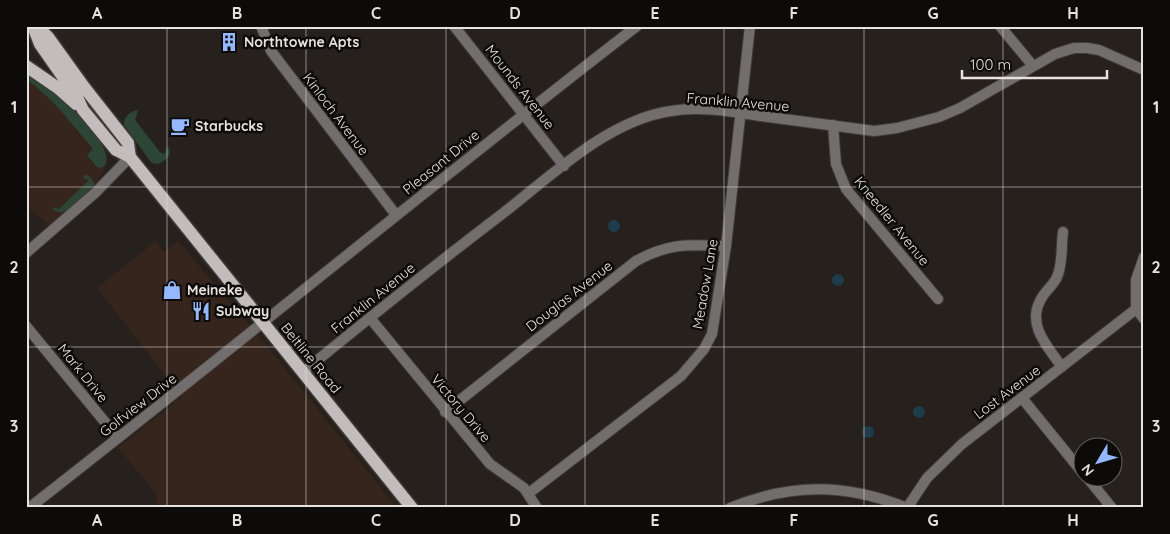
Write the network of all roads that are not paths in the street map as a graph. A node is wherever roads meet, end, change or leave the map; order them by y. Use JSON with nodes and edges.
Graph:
{"nodes":[{"id":1,"x":34,"y":26,"type":"edge"},
{"id":2,"x":262,"y":26,"type":"edge"},
{"id":3,"x":454,"y":26,"type":"edge"},
{"id":4,"x":638,"y":26,"type":"edge"},
{"id":5,"x":750,"y":26,"type":"edge"},
{"id":6,"x":1000,"y":26,"type":"edge"},
{"id":7,"x":26,"y":66,"type":"edge"},
{"id":8,"x":1033,"y":66,"type":"junction"},
{"id":9,"x":1144,"y":70,"type":"edge"},
{"id":10,"x":83,"y":110,"type":"junction"},
{"id":11,"x":524,"y":114,"type":"junction"},
{"id":12,"x":741,"y":114,"type":"junction"},
{"id":13,"x":833,"y":125,"type":"junction"},
{"id":14,"x":130,"y":157,"type":"junction"},
{"id":15,"x":564,"y":166,"type":"junction"},
{"id":16,"x":396,"y":215,"type":"junction"},
{"id":17,"x":1063,"y":232,"type":"dead end"},
{"id":18,"x":726,"y":246,"type":"junction"},
{"id":19,"x":26,"y":253,"type":"edge"},
{"id":20,"x":1144,"y":257,"type":"edge"},
{"id":21,"x":938,"y":299,"type":"dead end"},
{"id":22,"x":1136,"y":309,"type":"junction"},
{"id":23,"x":370,"y":318,"type":"junction"},
{"id":24,"x":1144,"y":319,"type":"edge"},
{"id":25,"x":264,"y":323,"type":"junction"},
{"id":26,"x":26,"y":326,"type":"edge"},
{"id":27,"x":1062,"y":367,"type":"junction"},
{"id":28,"x":303,"y":372,"type":"junction"},
{"id":29,"x":1022,"y":398,"type":"junction"},
{"id":30,"x":445,"y":412,"type":"junction"},
{"id":31,"x":118,"y":438,"type":"junction"},
{"id":32,"x":1072,"y":460,"type":"edge"},
{"id":33,"x":1094,"y":486,"type":"edge"},
{"id":34,"x":529,"y":493,"type":"junction"},
{"id":35,"x":29,"y":508,"type":"edge"},
{"id":36,"x":412,"y":508,"type":"edge"},
{"id":37,"x":537,"y":508,"type":"edge"},
{"id":38,"x":730,"y":508,"type":"edge"},
{"id":39,"x":907,"y":508,"type":"edge"},
{"id":40,"x":1112,"y":508,"type":"edge"}],
"edges":[{"from":1,"to":10,"type":"main road","name":"Beltline Road"},
{"from":1,"to":14,"type":"main road","name":"Beltline Road"},
{"from":2,"to":16,"type":"street","name":"Kinloch Avenue"},
{"from":3,"to":11,"type":"street","name":"Mounds Avenue"},
{"from":4,"to":11,"type":"street","name":"Pleasant Drive"},
{"from":5,"to":12,"type":"street","name":"Meadow Lane"},
{"from":6,"to":8,"type":"street"},
{"from":7,"to":10,"type":"main road"},
{"from":8,"to":9,"type":"street","name":"Franklin Avenue"},
{"from":8,"to":13,"type":"street","name":"Franklin Avenue"},
{"from":10,"to":14,"type":"main road","name":"Beltline Road"},
{"from":11,"to":15,"type":"street","name":"Mounds Avenue"},
{"from":11,"to":16,"type":"street","name":"Pleasant Drive"},
{"from":12,"to":13,"type":"street","name":"Franklin Avenue"},
{"from":12,"to":15,"type":"street","name":"Franklin Avenue"},
{"from":12,"to":18,"type":"street","name":"Meadow Lane"},
{"from":13,"to":21,"type":"street","name":"Kneedler Avenue"},
{"from":14,"to":19,"type":"street"},
{"from":14,"to":25,"type":"main road","name":"Beltline Road"},
{"from":15,"to":23,"type":"street","name":"Franklin Avenue"},
{"from":16,"to":25,"type":"street","name":"Pleasant Drive"},
{"from":17,"to":27,"type":"street"},
{"from":18,"to":30,"type":"street","name":"Douglas Avenue"},
{"from":18,"to":34,"type":"street","name":"Meadow Lane"},
{"from":20,"to":22,"type":"street"},
{"from":22,"to":24,"type":"street"},
{"from":22,"to":27,"type":"street","name":"Lost Avenue"},
{"from":23,"to":28,"type":"street","name":"Franklin Avenue"},
{"from":23,"to":30,"type":"street","name":"Victory Drive"},
{"from":25,"to":28,"type":"main road","name":"Beltline Road"},
{"from":25,"to":31,"type":"street","name":"Golfview Drive"},
{"from":26,"to":31,"type":"street","name":"Mark Drive"},
{"from":27,"to":29,"type":"street","name":"Lost Avenue"},
{"from":28,"to":36,"type":"main road","name":"Beltline Road"},
{"from":29,"to":32,"type":"street"},
{"from":29,"to":39,"type":"street","name":"Lost Avenue"},
{"from":30,"to":34,"type":"street","name":"Victory Drive"},
{"from":31,"to":35,"type":"street","name":"Golfview Drive"},
{"from":33,"to":40,"type":"street"},
{"from":34,"to":37,"type":"street","name":"Victory Drive"},
{"from":38,"to":39,"type":"street"}]}
